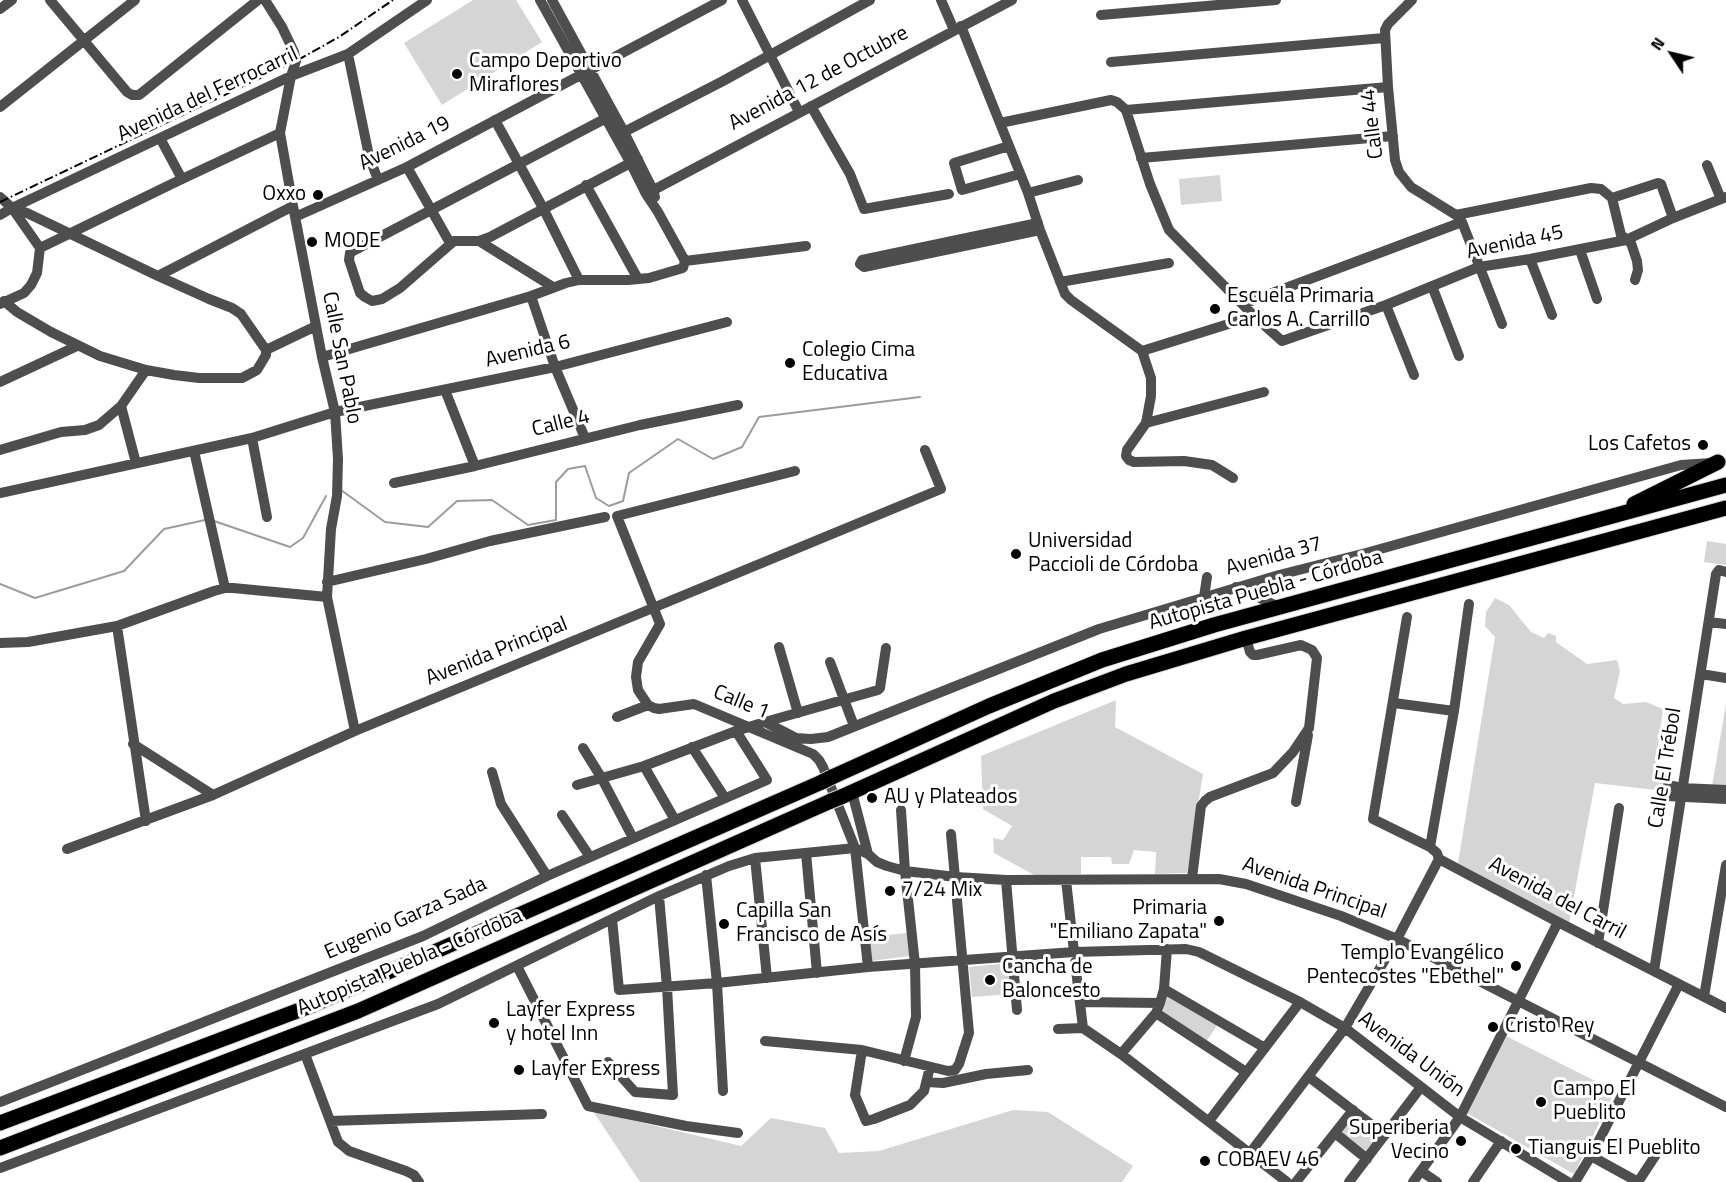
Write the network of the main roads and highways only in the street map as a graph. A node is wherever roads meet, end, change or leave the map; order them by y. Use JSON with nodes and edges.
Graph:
{"nodes":[{"id":1,"x":1718,"y":462,"type":"road end"},
{"id":2,"x":1726,"y":485,"type":"edge"},
{"id":3,"x":1726,"y":507,"type":"edge"},
{"id":4,"x":1600,"y":521,"type":"junction"},
{"id":5,"x":0,"y":1123,"type":"edge"},
{"id":6,"x":0,"y":1148,"type":"edge"}],
"edges":[{"from":1,"to":4,"type":"highway"},
{"from":2,"to":4,"type":"highway","name":"Autopista Puebla - Córdoba"},
{"from":3,"to":6,"type":"highway","name":"Autopista Puebla - Córdoba"},
{"from":4,"to":5,"type":"highway","name":"Autopista Puebla - Córdoba"}]}
